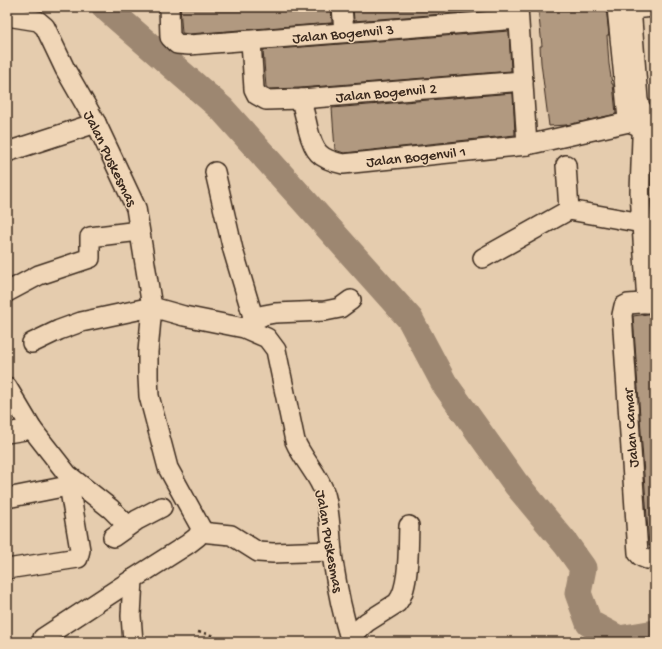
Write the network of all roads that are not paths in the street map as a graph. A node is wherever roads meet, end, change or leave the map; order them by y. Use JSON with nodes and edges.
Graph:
{"nodes":[{"id":1,"x":169,"y":7,"type":"edge"},
{"id":2,"x":342,"y":7,"type":"edge"},
{"id":3,"x":655,"y":7,"type":"edge"},
{"id":4,"x":624,"y":8,"type":"edge"},
{"id":5,"x":518,"y":13,"type":"edge"},
{"id":6,"x":7,"y":16,"type":"edge"},
{"id":7,"x":344,"y":32,"type":"junction"},
{"id":8,"x":251,"y":41,"type":"junction"},
{"id":9,"x":522,"y":81,"type":"junction"},
{"id":10,"x":301,"y":99,"type":"junction"},
{"id":11,"x":644,"y":118,"type":"edge"},
{"id":12,"x":96,"y":123,"type":"junction"},
{"id":13,"x":527,"y":145,"type":"junction"},
{"id":14,"x":7,"y":152,"type":"edge"},
{"id":15,"x":566,"y":164,"type":"dead end"},
{"id":16,"x":215,"y":172,"type":"dead end"},
{"id":17,"x":569,"y":210,"type":"junction"},
{"id":18,"x":642,"y":223,"type":"junction"},
{"id":19,"x":139,"y":231,"type":"junction"},
{"id":20,"x":483,"y":258,"type":"dead end"},
{"id":21,"x":7,"y":292,"type":"edge"},
{"id":22,"x":351,"y":300,"type":"dead end"},
{"id":23,"x":651,"y":303,"type":"edge"},
{"id":24,"x":152,"y":308,"type":"junction"},
{"id":25,"x":249,"y":324,"type":"junction"},
{"id":26,"x":32,"y":343,"type":"dead end"},
{"id":27,"x":7,"y":387,"type":"edge"},
{"id":28,"x":32,"y":429,"type":"junction"},
{"id":29,"x":7,"y":433,"type":"edge"},
{"id":30,"x":74,"y":484,"type":"junction"},
{"id":31,"x":7,"y":498,"type":"edge"},
{"id":32,"x":162,"y":507,"type":"dead end"},
{"id":33,"x":128,"y":526,"type":"junction"},
{"id":34,"x":409,"y":526,"type":"dead end"},
{"id":35,"x":200,"y":530,"type":"junction"},
{"id":36,"x":113,"y":537,"type":"dead end"},
{"id":37,"x":332,"y":552,"type":"junction"},
{"id":38,"x":655,"y":559,"type":"edge"},
{"id":39,"x":7,"y":569,"type":"edge"},
{"id":40,"x":133,"y":579,"type":"junction"},
{"id":41,"x":43,"y":638,"type":"dead end"},
{"id":42,"x":350,"y":640,"type":"edge"},
{"id":43,"x":133,"y":642,"type":"edge"}],
"edges":[{"from":1,"to":8,"type":"street","name":"Jalan Bogenvil 3"},
{"from":2,"to":7,"type":"street"},
{"from":3,"to":4,"type":"street"},
{"from":4,"to":11,"type":"street"},
{"from":5,"to":7,"type":"street","name":"Jalan Bogenvil 3"},
{"from":5,"to":9,"type":"street"},
{"from":6,"to":12,"type":"street","name":"Jalan Puskesmas"},
{"from":7,"to":8,"type":"street","name":"Jalan Bogenvil 3"},
{"from":8,"to":10,"type":"street","name":"Jalan Bogenvil 2"},
{"from":9,"to":10,"type":"street","name":"Jalan Bogenvil 2"},
{"from":9,"to":13,"type":"street"},
{"from":10,"to":13,"type":"street","name":"Jalan Bogenvil 1"},
{"from":11,"to":13,"type":"street","name":"Jalan Bogenvil 1"},
{"from":11,"to":18,"type":"street"},
{"from":12,"to":14,"type":"street"},
{"from":12,"to":19,"type":"street","name":"Jalan Puskesmas"},
{"from":15,"to":17,"type":"street"},
{"from":16,"to":25,"type":"street"},
{"from":17,"to":18,"type":"street"},
{"from":17,"to":20,"type":"street"},
{"from":18,"to":23,"type":"street"},
{"from":19,"to":21,"type":"street"},
{"from":19,"to":24,"type":"street","name":"Jalan Puskesmas"},
{"from":22,"to":25,"type":"street"},
{"from":23,"to":38,"type":"street","name":"Jalan Camar"},
{"from":24,"to":25,"type":"street","name":"Jalan Puskesmas"},
{"from":24,"to":26,"type":"street"},
{"from":24,"to":35,"type":"street"},
{"from":25,"to":37,"type":"street","name":"Jalan Puskesmas"},
{"from":27,"to":28,"type":"street"},
{"from":28,"to":29,"type":"street"},
{"from":28,"to":30,"type":"street"},
{"from":30,"to":31,"type":"street"},
{"from":30,"to":33,"type":"street"},
{"from":30,"to":39,"type":"street"},
{"from":32,"to":33,"type":"street"},
{"from":33,"to":36,"type":"street"},
{"from":34,"to":42,"type":"street"},
{"from":35,"to":37,"type":"street"},
{"from":35,"to":40,"type":"street"},
{"from":37,"to":42,"type":"street","name":"Jalan Puskesmas"},
{"from":40,"to":41,"type":"street"},
{"from":40,"to":43,"type":"street"}]}
